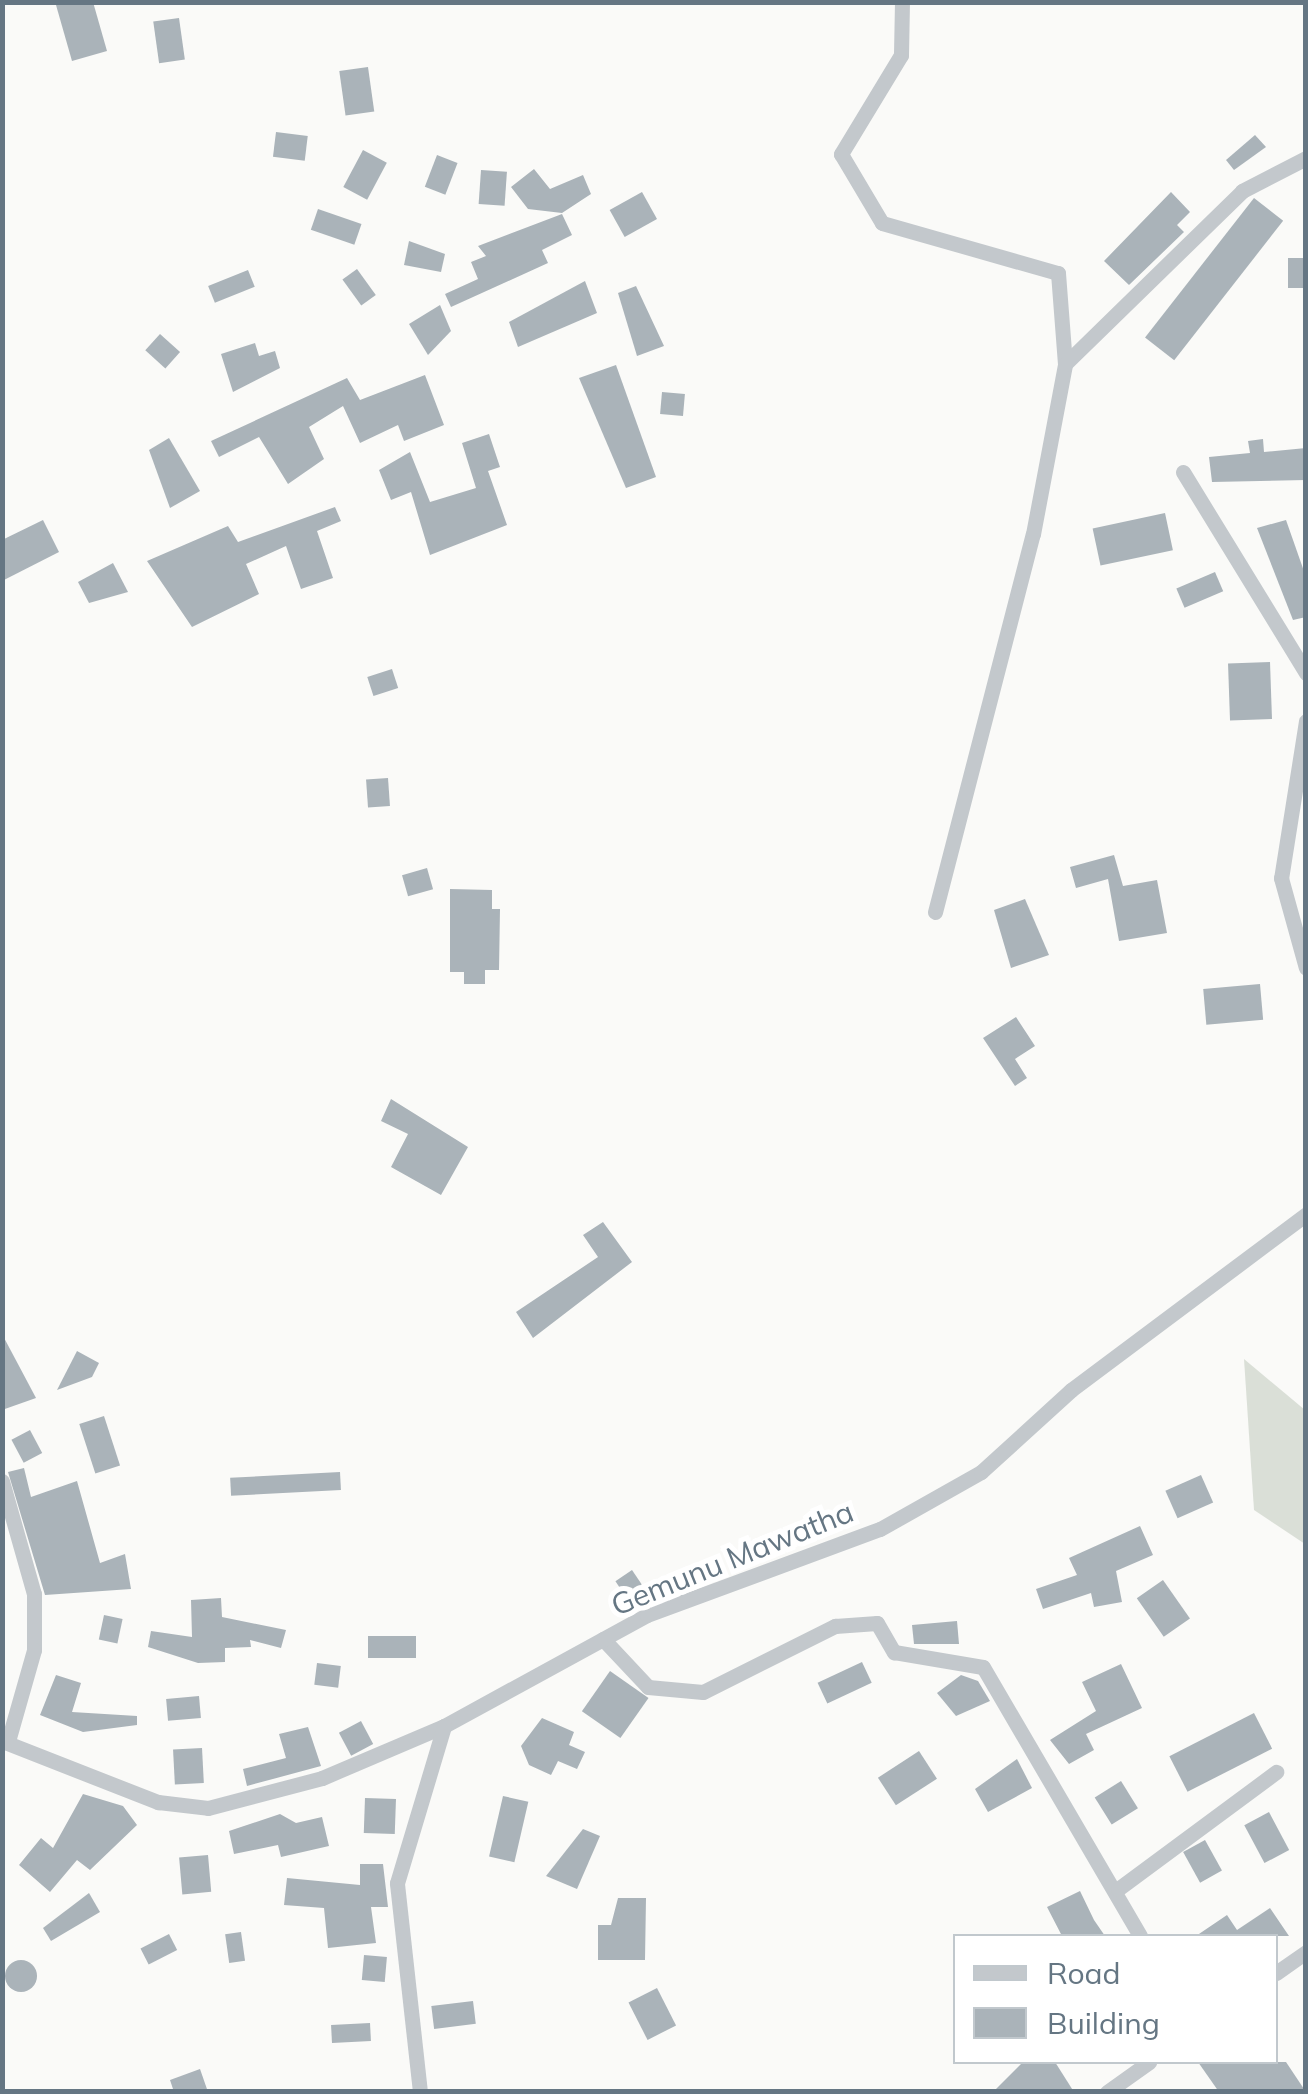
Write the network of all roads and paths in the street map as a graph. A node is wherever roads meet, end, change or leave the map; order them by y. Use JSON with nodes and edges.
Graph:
{"nodes":[{"id":1,"x":902,"y":2,"type":"edge"},
{"id":2,"x":1306,"y":158,"type":"edge"},
{"id":3,"x":1065,"y":364,"type":"junction"},
{"id":4,"x":1182,"y":472,"type":"dead end"},
{"id":5,"x":1306,"y":674,"type":"edge"},
{"id":6,"x":1306,"y":721,"type":"edge"},
{"id":7,"x":935,"y":912,"type":"dead end"},
{"id":8,"x":1306,"y":968,"type":"edge"},
{"id":9,"x":1306,"y":1214,"type":"edge"},
{"id":10,"x":2,"y":1481,"type":"edge"},
{"id":11,"x":603,"y":1639,"type":"junction"},
{"id":12,"x":444,"y":1726,"type":"junction"},
{"id":13,"x":6,"y":1741,"type":"edge"},
{"id":14,"x":1276,"y":1772,"type":"dead end"},
{"id":15,"x":1118,"y":1889,"type":"junction"},
{"id":16,"x":1139,"y":1934,"type":"edge"},
{"id":17,"x":1306,"y":1952,"type":"edge"},
{"id":18,"x":1278,"y":1972,"type":"edge"},
{"id":19,"x":1146,"y":2064,"type":"edge"},
{"id":20,"x":420,"y":2092,"type":"edge"},
{"id":21,"x":1107,"y":2092,"type":"edge"}],
"edges":[{"from":1,"to":3,"type":"street"},
{"from":2,"to":3,"type":"street"},
{"from":3,"to":7,"type":"street"},
{"from":4,"to":5,"type":"street"},
{"from":6,"to":8,"type":"street"},
{"from":9,"to":11,"type":"street","name":"Gemunu Mawatha"},
{"from":10,"to":13,"type":"street"},
{"from":11,"to":12,"type":"street","name":"Gemunu Mawatha"},
{"from":11,"to":15,"type":"street"},
{"from":12,"to":13,"type":"street","name":"Gemunu Mawatha"},
{"from":12,"to":20,"type":"street"},
{"from":14,"to":15,"type":"street"},
{"from":15,"to":16,"type":"street"},
{"from":17,"to":18,"type":"street"},
{"from":19,"to":21,"type":"street"}]}
